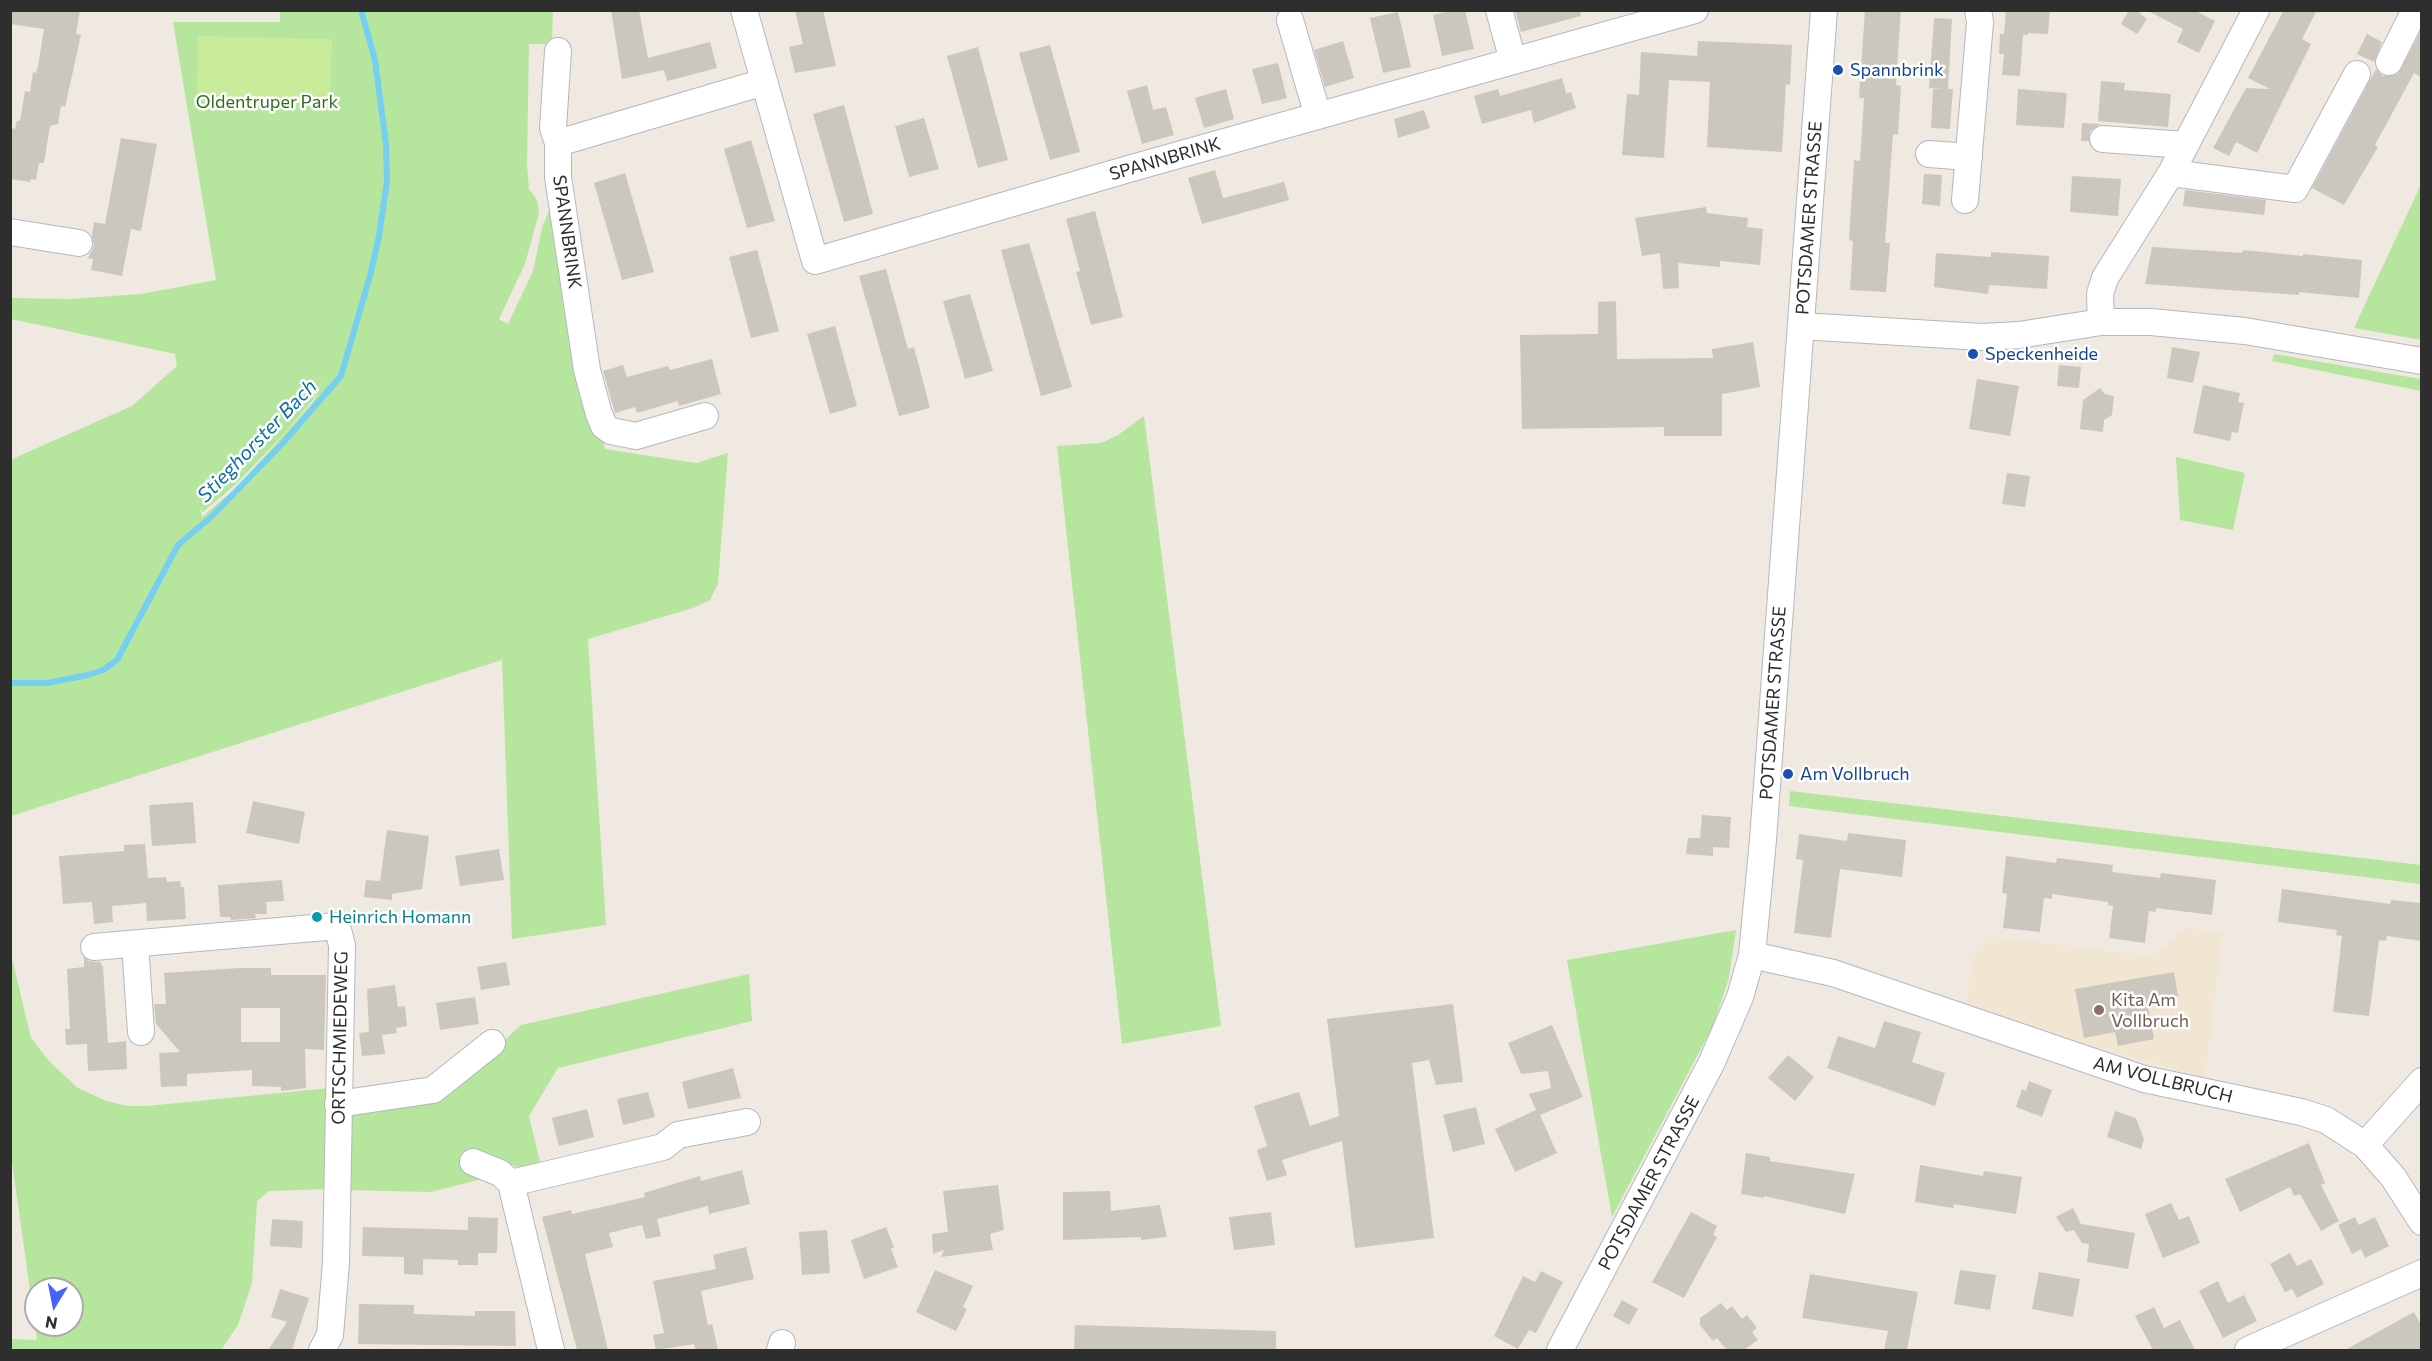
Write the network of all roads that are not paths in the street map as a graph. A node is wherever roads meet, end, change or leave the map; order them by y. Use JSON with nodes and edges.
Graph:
{"nodes":[{"id":1,"x":744,"y":10,"type":"edge"},
{"id":2,"x":1499,"y":10,"type":"edge"},
{"id":3,"x":1695,"y":10,"type":"edge"},
{"id":4,"x":1824,"y":10,"type":"edge"},
{"id":5,"x":1978,"y":10,"type":"edge"},
{"id":6,"x":2415,"y":10,"type":"edge"},
{"id":7,"x":2250,"y":13,"type":"edge"},
{"id":8,"x":1290,"y":20,"type":"dead end"},
{"id":9,"x":558,"y":51,"type":"dead end"},
{"id":10,"x":1513,"y":61,"type":"junction"},
{"id":11,"x":2389,"y":62,"type":"dead end"},
{"id":12,"x":2356,"y":74,"type":"dead end"},
{"id":13,"x":764,"y":82,"type":"junction"},
{"id":14,"x":1318,"y":116,"type":"junction"},
{"id":15,"x":2103,"y":139,"type":"dead end"},
{"id":16,"x":558,"y":142,"type":"junction"},
{"id":17,"x":2186,"y":145,"type":"junction"},
{"id":18,"x":1929,"y":154,"type":"dead end"},
{"id":19,"x":1969,"y":157,"type":"junction"},
{"id":20,"x":2171,"y":173,"type":"junction"},
{"id":21,"x":1965,"y":200,"type":"dead end"},
{"id":22,"x":10,"y":232,"type":"edge"},
{"id":23,"x":79,"y":243,"type":"dead end"},
{"id":24,"x":2101,"y":322,"type":"junction"},
{"id":25,"x":1801,"y":326,"type":"junction"},
{"id":26,"x":2421,"y":361,"type":"edge"},
{"id":27,"x":705,"y":416,"type":"dead end"},
{"id":28,"x":135,"y":944,"type":"junction"},
{"id":29,"x":94,"y":947,"type":"dead end"},
{"id":30,"x":1752,"y":955,"type":"junction"},
{"id":31,"x":141,"y":1032,"type":"dead end"},
{"id":32,"x":492,"y":1043,"type":"dead end"},
{"id":33,"x":2421,"y":1081,"type":"edge"},
{"id":34,"x":338,"y":1104,"type":"junction"},
{"id":35,"x":747,"y":1122,"type":"dead end"},
{"id":36,"x":2366,"y":1145,"type":"junction"},
{"id":37,"x":473,"y":1162,"type":"dead end"},
{"id":38,"x":511,"y":1183,"type":"junction"},
{"id":39,"x":2421,"y":1222,"type":"edge"},
{"id":40,"x":2421,"y":1273,"type":"edge"},
{"id":41,"x":322,"y":1350,"type":"edge"},
{"id":42,"x":550,"y":1350,"type":"edge"},
{"id":43,"x":1560,"y":1350,"type":"edge"},
{"id":44,"x":2248,"y":1350,"type":"edge"}],
"edges":[{"from":1,"to":13,"type":"street","name":"SPANNBRINK"},
{"from":2,"to":10,"type":"street"},
{"from":3,"to":10,"type":"street","name":"SPANNBRINK"},
{"from":4,"to":25,"type":"street","name":"POTSDAMER STRASSE"},
{"from":5,"to":19,"type":"street"},
{"from":6,"to":11,"type":"street"},
{"from":7,"to":17,"type":"street"},
{"from":8,"to":14,"type":"street"},
{"from":9,"to":16,"type":"street"},
{"from":10,"to":14,"type":"street","name":"SPANNBRINK"},
{"from":12,"to":20,"type":"street"},
{"from":13,"to":14,"type":"street","name":"SPANNBRINK"},
{"from":13,"to":16,"type":"street"},
{"from":15,"to":17,"type":"street"},
{"from":16,"to":27,"type":"street","name":"SPANNBRINK"},
{"from":17,"to":20,"type":"street"},
{"from":18,"to":19,"type":"street"},
{"from":19,"to":21,"type":"street"},
{"from":20,"to":24,"type":"street"},
{"from":22,"to":23,"type":"street"},
{"from":24,"to":25,"type":"street"},
{"from":24,"to":26,"type":"street"},
{"from":25,"to":30,"type":"street","name":"POTSDAMER STRASSE"},
{"from":28,"to":29,"type":"street","name":"ORTSCHMIEDEWEG"},
{"from":28,"to":31,"type":"street"},
{"from":28,"to":34,"type":"street","name":"ORTSCHMIEDEWEG"},
{"from":30,"to":36,"type":"street","name":"AM VOLLBRUCH"},
{"from":30,"to":43,"type":"street","name":"POTSDAMER STRASSE"},
{"from":32,"to":34,"type":"street"},
{"from":33,"to":36,"type":"street"},
{"from":34,"to":41,"type":"street","name":"ORTSCHMIEDEWEG"},
{"from":35,"to":38,"type":"street"},
{"from":36,"to":39,"type":"street","name":"AM VOLLBRUCH"},
{"from":37,"to":38,"type":"street"},
{"from":38,"to":42,"type":"street"},
{"from":40,"to":44,"type":"street"}]}
